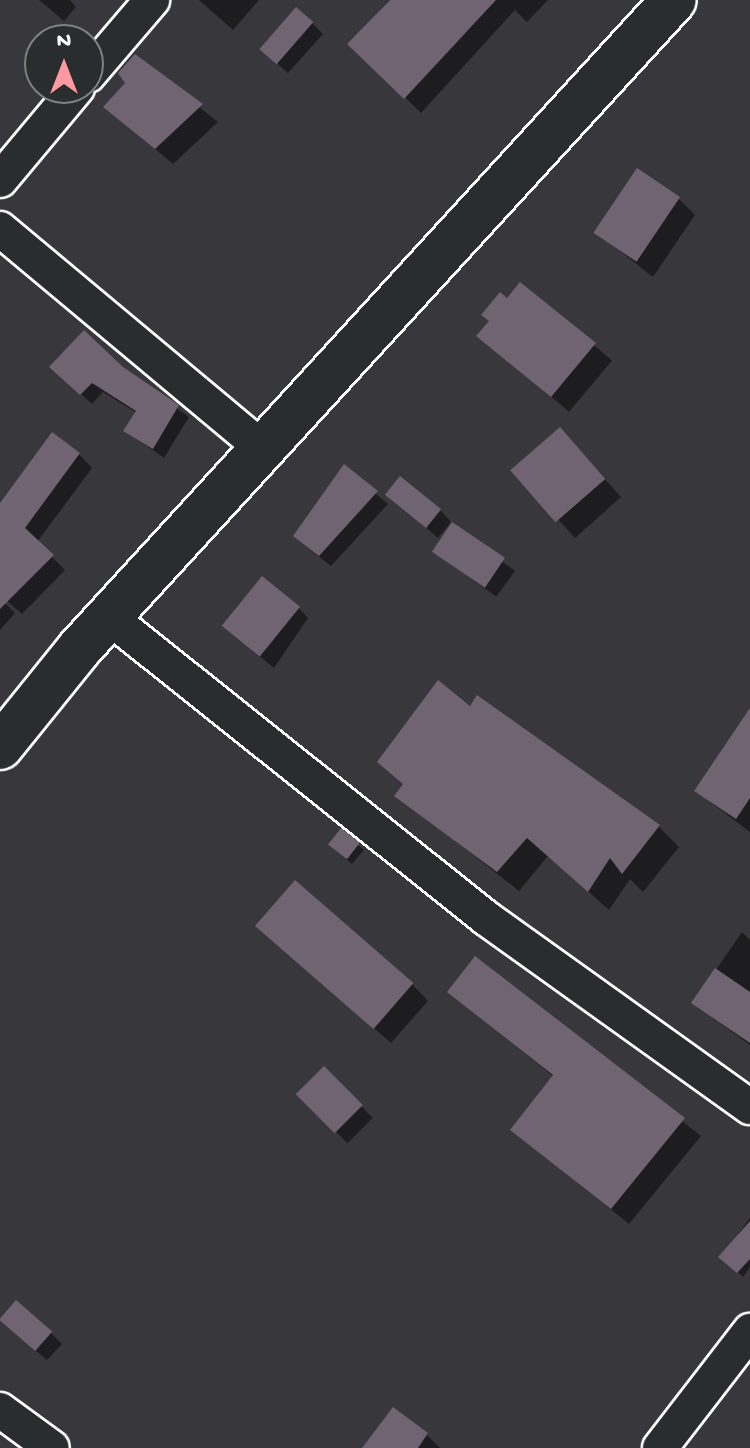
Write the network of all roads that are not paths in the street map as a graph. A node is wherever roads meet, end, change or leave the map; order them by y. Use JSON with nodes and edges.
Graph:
{"nodes":[{"id":1,"x":152,"y":0,"type":"edge"},
{"id":2,"x":674,"y":0,"type":"edge"},
{"id":3,"x":104,"y":56,"type":"edge"},
{"id":4,"x":64,"y":104,"type":"edge"},
{"id":5,"x":0,"y":180,"type":"edge"},
{"id":6,"x":0,"y":229,"type":"edge"},
{"id":7,"x":264,"y":450,"type":"junction"},
{"id":8,"x":109,"y":617,"type":"junction"},
{"id":9,"x":0,"y":747,"type":"edge"},
{"id":10,"x":750,"y":1107,"type":"edge"},
{"id":11,"x":750,"y":1331,"type":"edge"},
{"id":12,"x":0,"y":1410,"type":"edge"},
{"id":13,"x":52,"y":1448,"type":"edge"},
{"id":14,"x":660,"y":1448,"type":"edge"}],
"edges":[{"from":1,"to":3,"type":"street"},
{"from":2,"to":7,"type":"main road"},
{"from":4,"to":5,"type":"street"},
{"from":6,"to":7,"type":"street"},
{"from":7,"to":8,"type":"main road"},
{"from":8,"to":9,"type":"main road"},
{"from":8,"to":10,"type":"street"},
{"from":11,"to":14,"type":"street"},
{"from":12,"to":13,"type":"street"}]}
